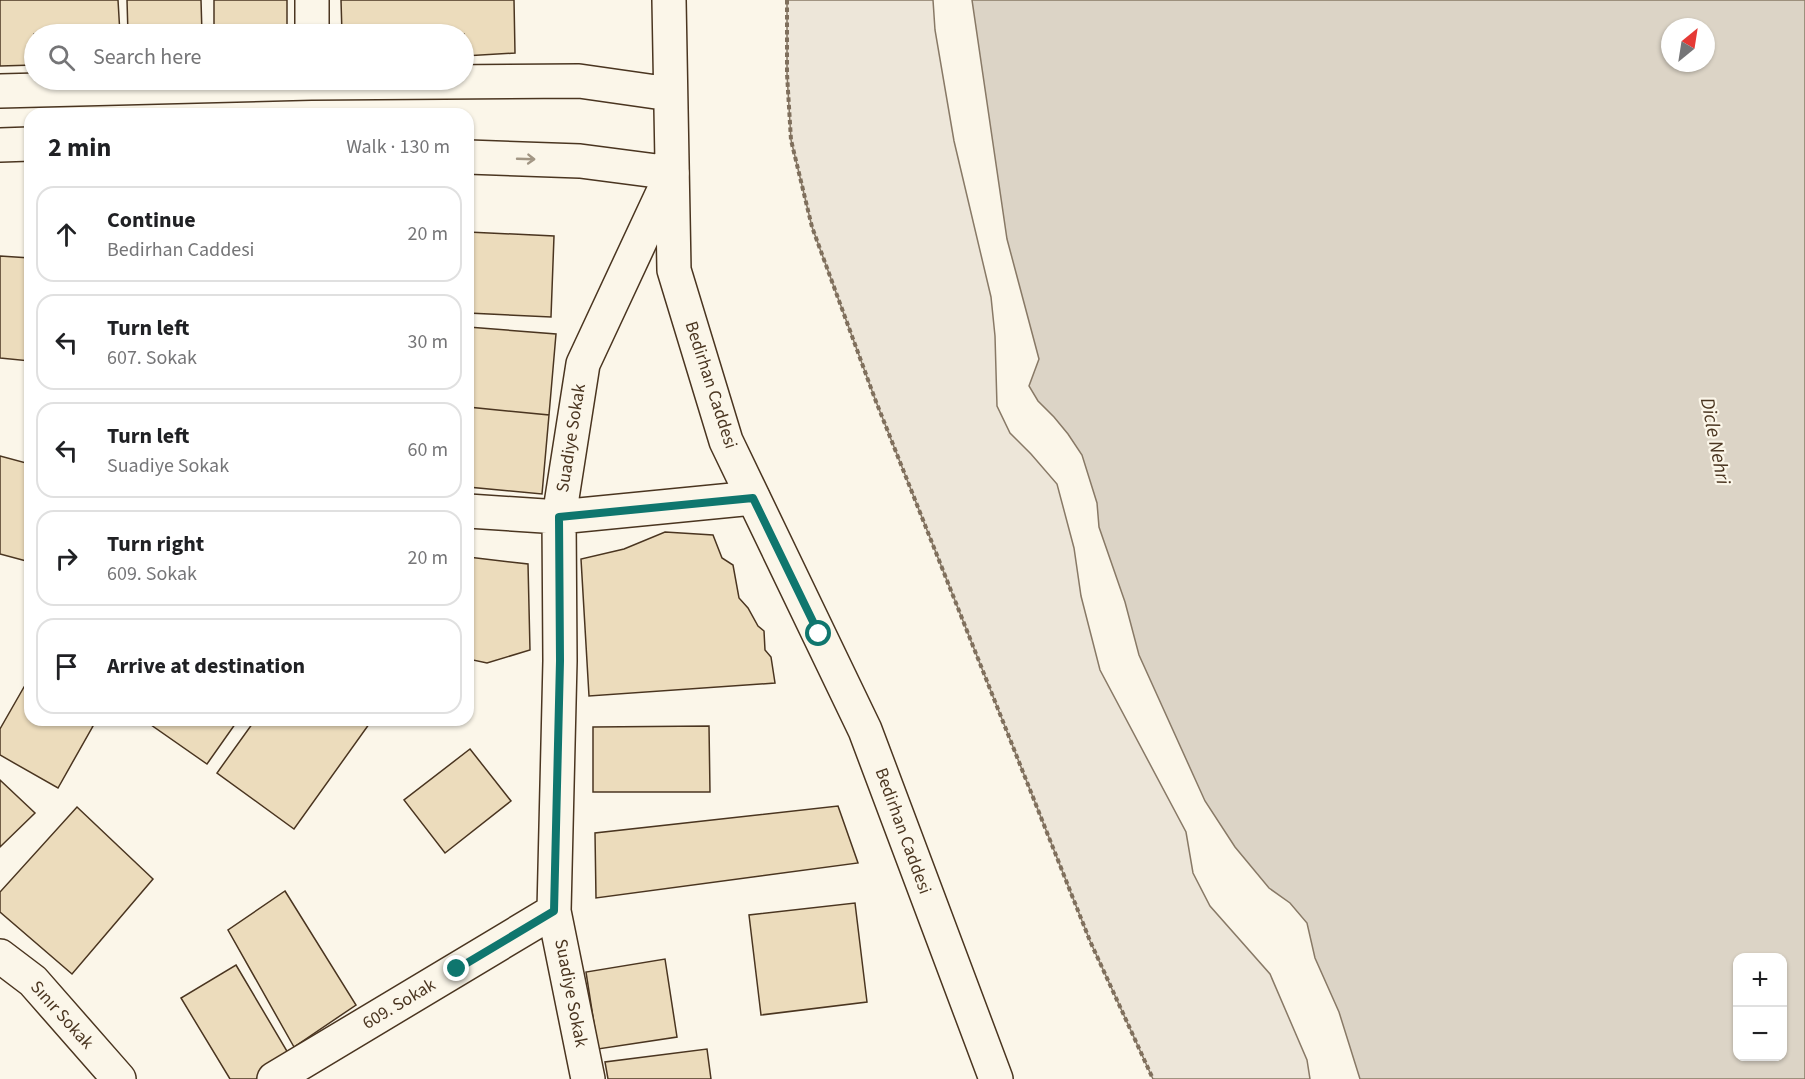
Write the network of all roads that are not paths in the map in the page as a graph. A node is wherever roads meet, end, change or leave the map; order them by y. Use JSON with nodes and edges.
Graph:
{"nodes":[{"id":1,"x":312,"y":0,"type":"edge"},
{"id":2,"x":669,"y":0,"type":"edge"},
{"id":3,"x":312,"y":24,"type":"edge"},
{"id":4,"x":474,"y":81,"type":"edge"},
{"id":5,"x":31,"y":90,"type":"edge"},
{"id":6,"x":0,"y":91,"type":"edge"},
{"id":7,"x":670,"y":94,"type":"junction"},
{"id":8,"x":24,"y":144,"type":"edge"},
{"id":9,"x":0,"y":146,"type":"edge"},
{"id":10,"x":474,"y":157,"type":"edge"},
{"id":11,"x":672,"y":173,"type":"junction"},
{"id":12,"x":753,"y":498,"type":"junction"},
{"id":13,"x":474,"y":511,"type":"edge"},
{"id":14,"x":559,"y":517,"type":"junction"},
{"id":15,"x":554,"y":911,"type":"junction"},
{"id":16,"x":0,"y":956,"type":"edge"},
{"id":17,"x":119,"y":1079,"type":"edge"},
{"id":18,"x":274,"y":1079,"type":"edge"},
{"id":19,"x":588,"y":1079,"type":"edge"},
{"id":20,"x":996,"y":1079,"type":"edge"}],
"edges":[{"from":1,"to":3,"type":"street"},
{"from":2,"to":7,"type":"street","name":"Bedirhan Caddesi"},
{"from":4,"to":7,"type":"street"},
{"from":5,"to":6,"type":"street"},
{"from":7,"to":11,"type":"street","name":"Bedirhan Caddesi"},
{"from":8,"to":9,"type":"street"},
{"from":10,"to":11,"type":"street","one_way":true},
{"from":11,"to":12,"type":"street","name":"Bedirhan Caddesi"},
{"from":11,"to":14,"type":"street","name":"Suadiye Sokak"},
{"from":12,"to":14,"type":"street"},
{"from":12,"to":20,"type":"street","name":"Bedirhan Caddesi"},
{"from":13,"to":14,"type":"street"},
{"from":14,"to":15,"type":"street","name":"Suadiye Sokak"},
{"from":15,"to":18,"type":"street","name":"609. Sokak"},
{"from":15,"to":19,"type":"street","name":"Suadiye Sokak"},
{"from":16,"to":17,"type":"street","name":"Sınır Sokak"}]}
